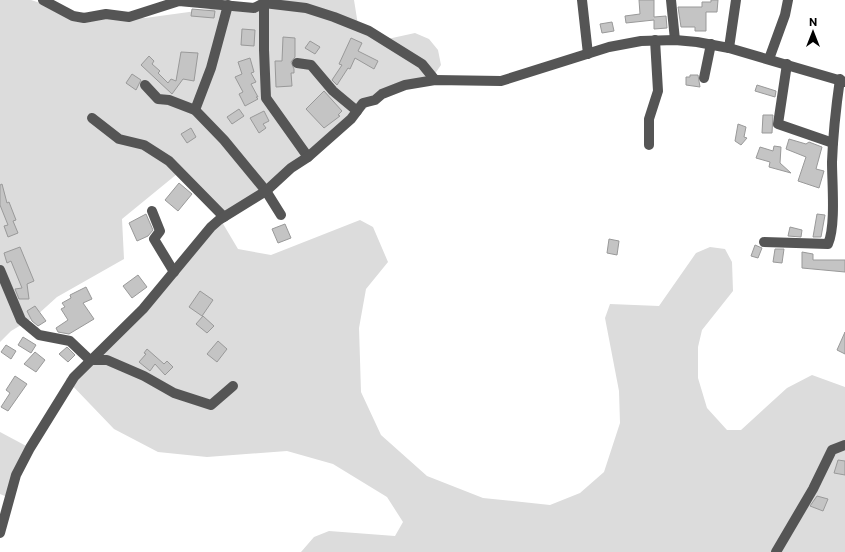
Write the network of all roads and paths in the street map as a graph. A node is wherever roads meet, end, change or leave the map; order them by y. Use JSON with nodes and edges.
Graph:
{"nodes":[{"id":1,"x":43,"y":0,"type":"edge"},
{"id":2,"x":582,"y":0,"type":"edge"},
{"id":3,"x":671,"y":0,"type":"edge"},
{"id":4,"x":736,"y":0,"type":"edge"},
{"id":5,"x":788,"y":0,"type":"edge"},
{"id":6,"x":264,"y":4,"type":"junction"},
{"id":7,"x":228,"y":5,"type":"junction"},
{"id":8,"x":655,"y":40,"type":"junction"},
{"id":9,"x":675,"y":40,"type":"junction"},
{"id":10,"x":711,"y":44,"type":"junction"},
{"id":11,"x":729,"y":48,"type":"junction"},
{"id":12,"x":588,"y":54,"type":"junction"},
{"id":13,"x":769,"y":59,"type":"junction"},
{"id":14,"x":297,"y":63,"type":"dead end"},
{"id":15,"x":787,"y":64,"type":"junction"},
{"id":16,"x":704,"y":78,"type":"dead end"},
{"id":17,"x":435,"y":80,"type":"junction"},
{"id":18,"x":842,"y":81,"type":"edge"},
{"id":19,"x":145,"y":85,"type":"dead end"},
{"id":20,"x":195,"y":110,"type":"junction"},
{"id":21,"x":357,"y":111,"type":"junction"},
{"id":22,"x":92,"y":118,"type":"dead end"},
{"id":23,"x":834,"y":143,"type":"junction"},
{"id":24,"x":649,"y":145,"type":"dead end"},
{"id":25,"x":308,"y":157,"type":"junction"},
{"id":26,"x":266,"y":191,"type":"junction"},
{"id":27,"x":152,"y":210,"type":"dead end"},
{"id":28,"x":281,"y":215,"type":"dead end"},
{"id":29,"x":224,"y":217,"type":"junction"},
{"id":30,"x":764,"y":242,"type":"dead end"},
{"id":31,"x":0,"y":270,"type":"edge"},
{"id":32,"x":174,"y":272,"type":"junction"},
{"id":33,"x":90,"y":360,"type":"junction"},
{"id":34,"x":233,"y":386,"type":"dead end"},
{"id":35,"x":845,"y":445,"type":"edge"},
{"id":36,"x":0,"y":533,"type":"edge"},
{"id":37,"x":776,"y":552,"type":"edge"}],
"edges":[{"from":1,"to":7,"type":"street"},
{"from":2,"to":12,"type":"street"},
{"from":3,"to":9,"type":"street"},
{"from":4,"to":11,"type":"street"},
{"from":5,"to":13,"type":"street"},
{"from":6,"to":7,"type":"street"},
{"from":6,"to":17,"type":"street"},
{"from":6,"to":25,"type":"street"},
{"from":7,"to":20,"type":"street"},
{"from":8,"to":9,"type":"street"},
{"from":8,"to":12,"type":"street"},
{"from":8,"to":24,"type":"street"},
{"from":9,"to":10,"type":"street"},
{"from":10,"to":11,"type":"street"},
{"from":10,"to":16,"type":"street"},
{"from":11,"to":13,"type":"street"},
{"from":12,"to":17,"type":"street"},
{"from":13,"to":15,"type":"street"},
{"from":14,"to":21,"type":"street"},
{"from":15,"to":18,"type":"street"},
{"from":15,"to":23,"type":"street"},
{"from":17,"to":21,"type":"street"},
{"from":18,"to":23,"type":"street"},
{"from":19,"to":20,"type":"street"},
{"from":20,"to":26,"type":"street"},
{"from":21,"to":25,"type":"street"},
{"from":22,"to":29,"type":"street"},
{"from":23,"to":30,"type":"street"},
{"from":25,"to":26,"type":"street"},
{"from":26,"to":28,"type":"street"},
{"from":26,"to":29,"type":"street"},
{"from":27,"to":32,"type":"street"},
{"from":29,"to":32,"type":"street"},
{"from":31,"to":33,"type":"street"},
{"from":32,"to":33,"type":"street"},
{"from":33,"to":34,"type":"street"},
{"from":33,"to":36,"type":"street"},
{"from":35,"to":37,"type":"street"}]}
